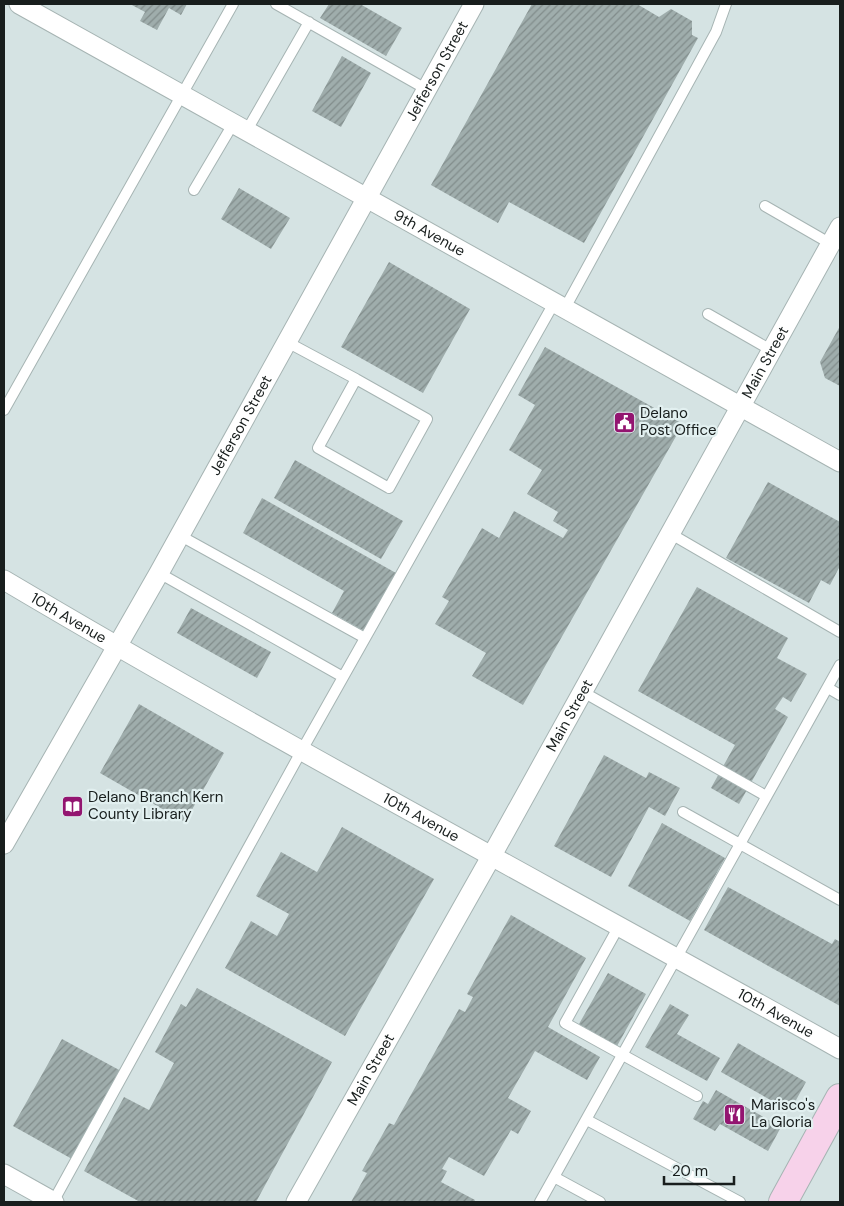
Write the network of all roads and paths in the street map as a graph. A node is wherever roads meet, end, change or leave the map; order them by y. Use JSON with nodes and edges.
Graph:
{"nodes":[{"id":1,"x":19,"y":4,"type":"edge"},
{"id":2,"x":233,"y":4,"type":"edge"},
{"id":3,"x":276,"y":4,"type":"edge"},
{"id":4,"x":474,"y":4,"type":"edge"},
{"id":5,"x":726,"y":4,"type":"edge"},
{"id":6,"x":309,"y":22,"type":"junction"},
{"id":7,"x":426,"y":89,"type":"junction"},
{"id":8,"x":182,"y":96,"type":"junction"},
{"id":9,"x":240,"y":128,"type":"junction"},
{"id":10,"x":194,"y":190,"type":"dead end"},
{"id":11,"x":368,"y":198,"type":"junction"},
{"id":12,"x":765,"y":206,"type":"dead end"},
{"id":13,"x":840,"y":227,"type":"edge"},
{"id":14,"x":831,"y":244,"type":"junction"},
{"id":15,"x":560,"y":306,"type":"junction"},
{"id":16,"x":708,"y":314,"type":"dead end"},
{"id":17,"x":287,"y":342,"type":"junction"},
{"id":18,"x":771,"y":350,"type":"junction"},
{"id":19,"x":356,"y":380,"type":"junction"},
{"id":20,"x":740,"y":407,"type":"junction"},
{"id":21,"x":4,"y":410,"type":"edge"},
{"id":22,"x":840,"y":462,"type":"edge"},
{"id":23,"x":671,"y":534,"type":"junction"},
{"id":24,"x":179,"y":535,"type":"junction"},
{"id":25,"x":158,"y":573,"type":"junction"},
{"id":26,"x":4,"y":580,"type":"edge"},
{"id":27,"x":840,"y":632,"type":"edge"},
{"id":28,"x":365,"y":638,"type":"junction"},
{"id":29,"x":116,"y":646,"type":"junction"},
{"id":30,"x":840,"y":665,"type":"edge"},
{"id":31,"x":343,"y":677,"type":"junction"},
{"id":32,"x":828,"y":688,"type":"junction"},
{"id":33,"x":583,"y":692,"type":"junction"},
{"id":34,"x":840,"y":695,"type":"edge"},
{"id":35,"x":302,"y":750,"type":"junction"},
{"id":36,"x":766,"y":796,"type":"junction"},
{"id":37,"x":683,"y":812,"type":"dead end"},
{"id":38,"x":4,"y":844,"type":"edge"},
{"id":39,"x":740,"y":844,"type":"junction"},
{"id":40,"x":491,"y":857,"type":"junction"},
{"id":41,"x":840,"y":900,"type":"edge"},
{"id":42,"x":619,"y":926,"type":"junction"},
{"id":43,"x":678,"y":958,"type":"junction"},
{"id":44,"x":840,"y":1049,"type":"edge"},
{"id":45,"x":623,"y":1055,"type":"junction"},
{"id":46,"x":697,"y":1096,"type":"dead end"},
{"id":47,"x":840,"y":1098,"type":"edge"},
{"id":48,"x":587,"y":1120,"type":"junction"},
{"id":49,"x":4,"y":1174,"type":"edge"},
{"id":50,"x":554,"y":1176,"type":"junction"},
{"id":51,"x":54,"y":1202,"type":"edge"},
{"id":52,"x":296,"y":1202,"type":"edge"},
{"id":53,"x":540,"y":1202,"type":"edge"},
{"id":54,"x":600,"y":1202,"type":"edge"},
{"id":55,"x":740,"y":1202,"type":"edge"},
{"id":56,"x":783,"y":1202,"type":"edge"}],
"edges":[{"from":1,"to":8,"type":"street","name":"9th Avenue"},
{"from":2,"to":8,"type":"lane"},
{"from":3,"to":6,"type":"lane"},
{"from":4,"to":7,"type":"street","name":"Jefferson Street"},
{"from":5,"to":15,"type":"lane"},
{"from":6,"to":7,"type":"lane"},
{"from":6,"to":9,"type":"lane"},
{"from":7,"to":11,"type":"street","name":"Jefferson Street"},
{"from":8,"to":9,"type":"street","name":"9th Avenue"},
{"from":8,"to":21,"type":"lane"},
{"from":9,"to":10,"type":"lane"},
{"from":9,"to":11,"type":"street","name":"9th Avenue"},
{"from":11,"to":15,"type":"street","name":"9th Avenue"},
{"from":11,"to":17,"type":"street","name":"Jefferson Street"},
{"from":12,"to":14,"type":"lane"},
{"from":13,"to":14,"type":"street","name":"Main Street"},
{"from":14,"to":18,"type":"street","name":"Main Street"},
{"from":15,"to":20,"type":"street","name":"9th Avenue"},
{"from":15,"to":28,"type":"lane"},
{"from":16,"to":18,"type":"lane"},
{"from":17,"to":19,"type":"lane"},
{"from":17,"to":24,"type":"street","name":"Jefferson Street"},
{"from":18,"to":20,"type":"street","name":"Main Street"},
{"from":19,"to":19,"type":"lane"},
{"from":20,"to":22,"type":"street","name":"9th Avenue"},
{"from":20,"to":23,"type":"street","name":"Main Street"},
{"from":23,"to":27,"type":"lane"},
{"from":23,"to":33,"type":"street","name":"Main Street"},
{"from":24,"to":25,"type":"street","name":"Jefferson Street"},
{"from":24,"to":28,"type":"lane"},
{"from":25,"to":29,"type":"street","name":"Jefferson Street"},
{"from":25,"to":31,"type":"lane"},
{"from":26,"to":29,"type":"street","name":"10th Avenue"},
{"from":28,"to":31,"type":"lane"},
{"from":29,"to":35,"type":"street","name":"10th Avenue"},
{"from":29,"to":38,"type":"street","name":"Jefferson Street"},
{"from":30,"to":32,"type":"lane"},
{"from":31,"to":35,"type":"lane"},
{"from":32,"to":34,"type":"lane"},
{"from":32,"to":36,"type":"lane"},
{"from":33,"to":36,"type":"lane"},
{"from":33,"to":40,"type":"street","name":"Main Street"},
{"from":35,"to":40,"type":"street","name":"10th Avenue"},
{"from":35,"to":51,"type":"lane"},
{"from":36,"to":39,"type":"lane"},
{"from":37,"to":39,"type":"lane"},
{"from":39,"to":41,"type":"lane"},
{"from":39,"to":43,"type":"lane"},
{"from":40,"to":42,"type":"street","name":"10th Avenue"},
{"from":40,"to":52,"type":"street","name":"Main Street"},
{"from":42,"to":43,"type":"street","name":"10th Avenue"},
{"from":42,"to":45,"type":"lane"},
{"from":43,"to":44,"type":"street","name":"10th Avenue"},
{"from":43,"to":45,"type":"lane"},
{"from":45,"to":46,"type":"lane"},
{"from":45,"to":48,"type":"lane"},
{"from":47,"to":56,"type":"main road"},
{"from":48,"to":50,"type":"lane"},
{"from":48,"to":55,"type":"lane"},
{"from":49,"to":51,"type":"street"},
{"from":50,"to":53,"type":"lane"},
{"from":50,"to":54,"type":"lane"}]}
